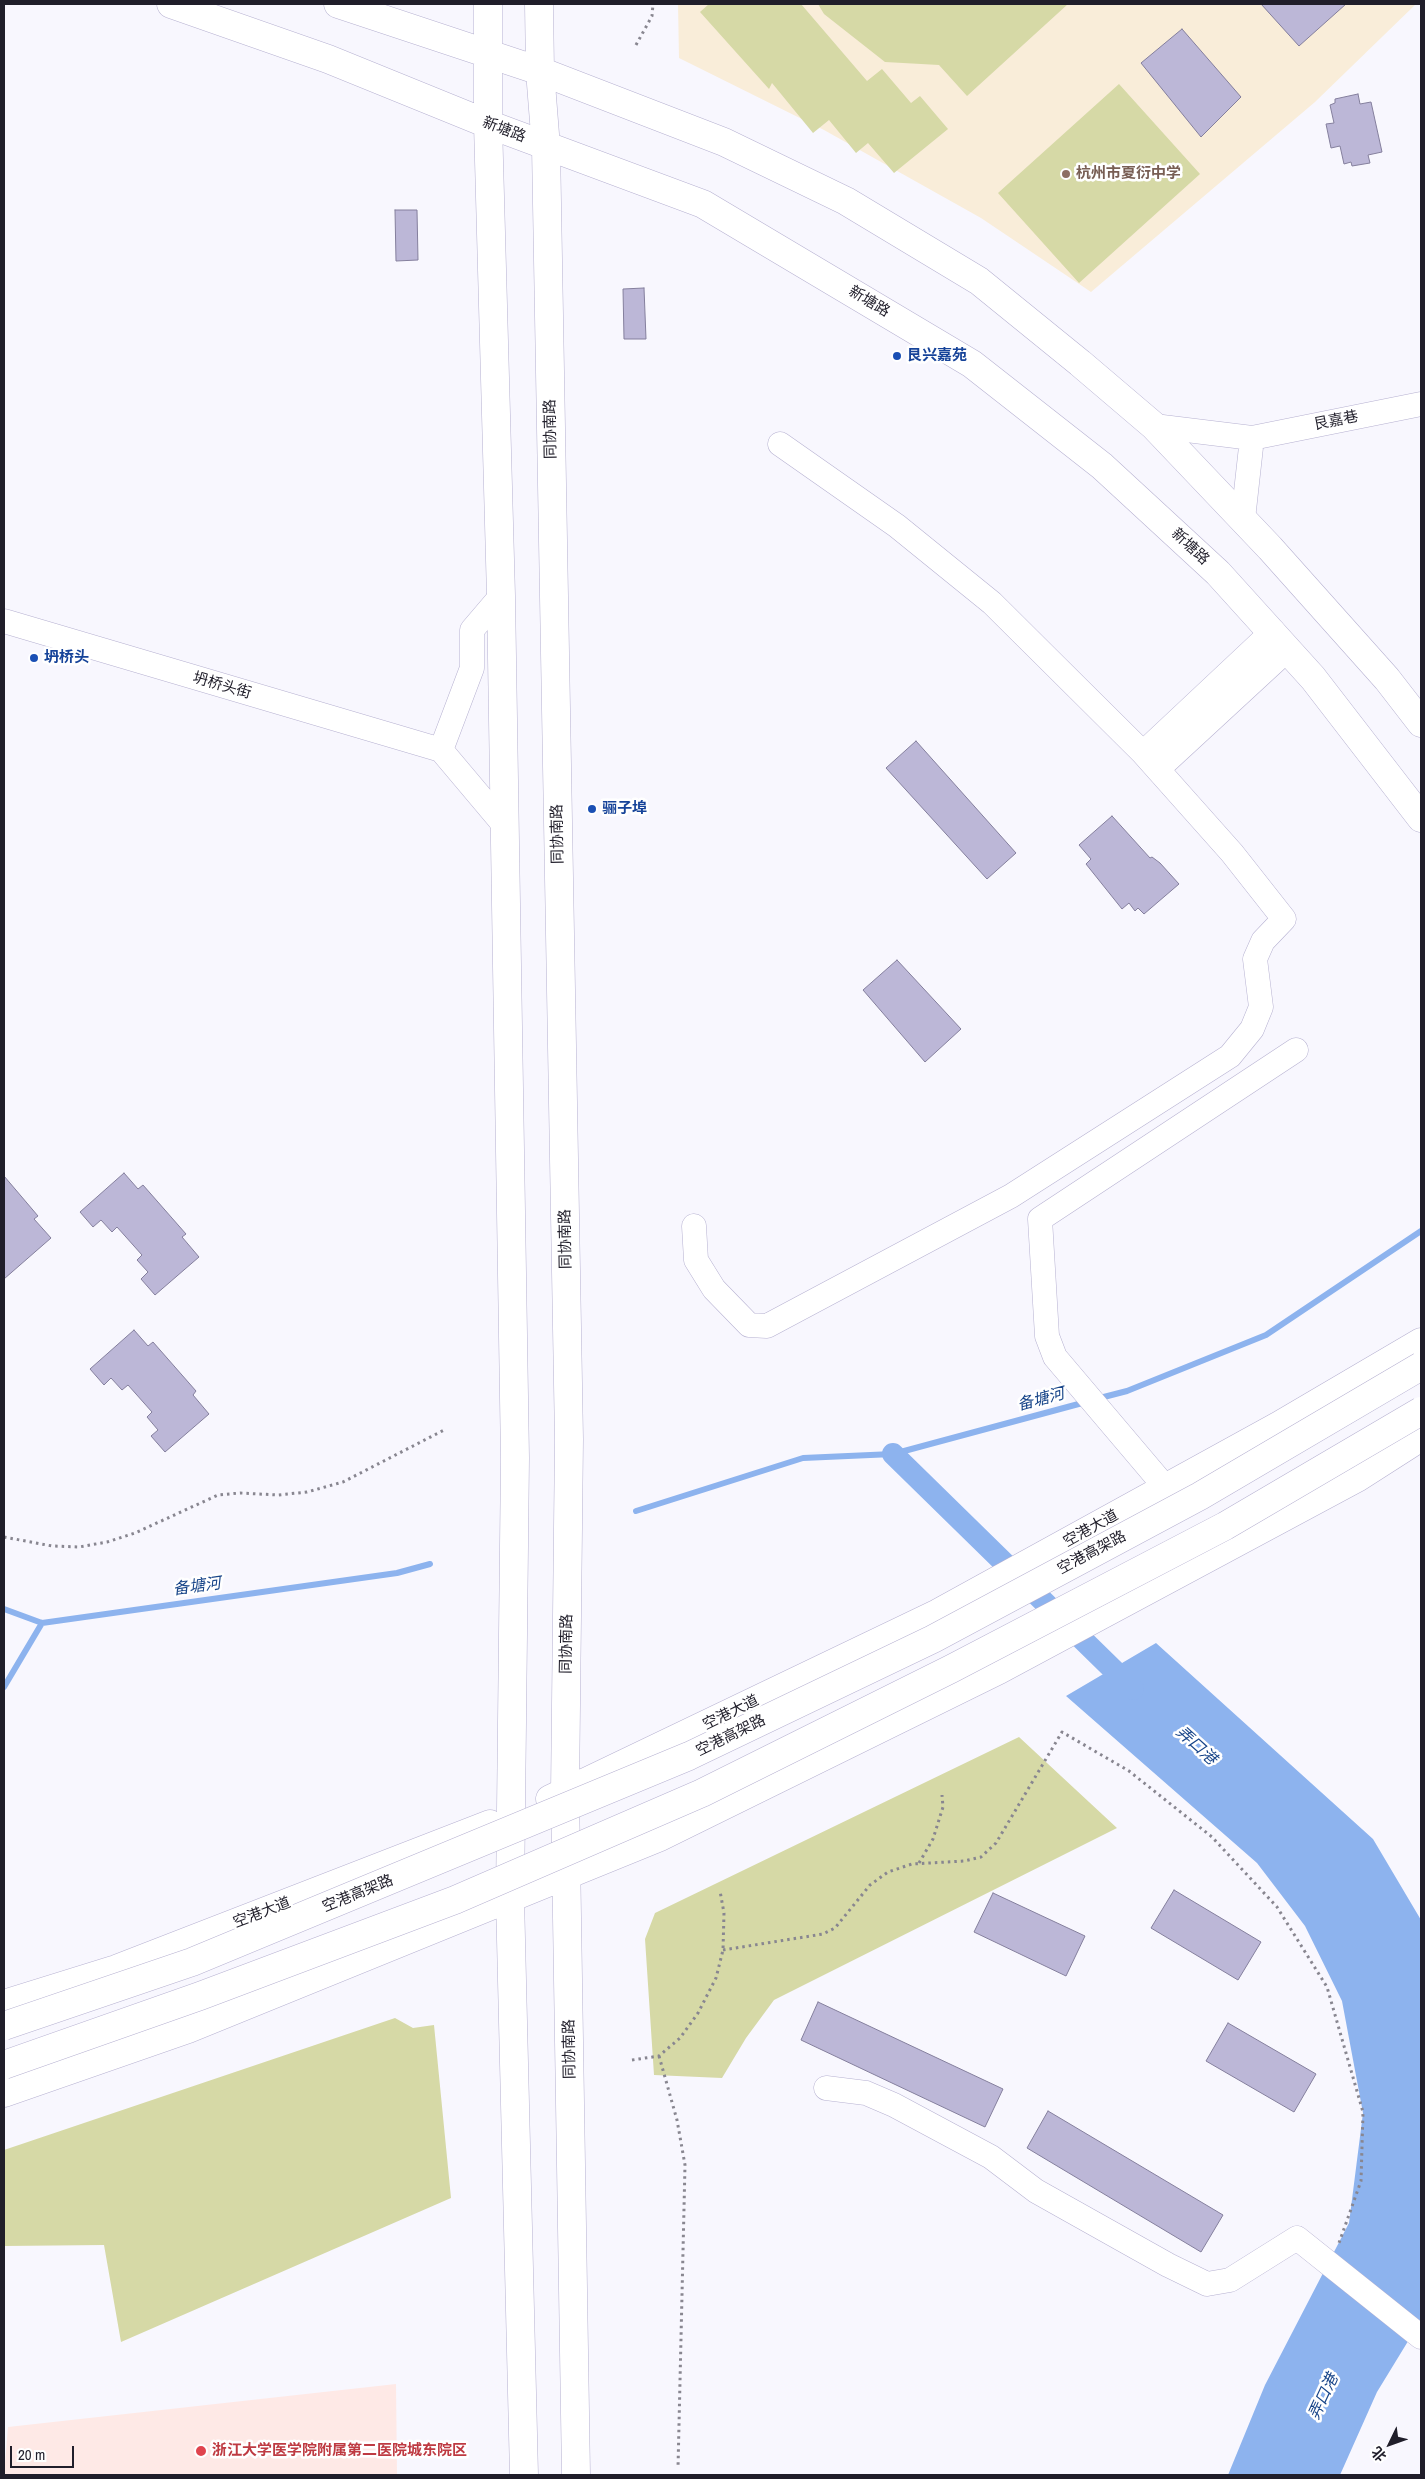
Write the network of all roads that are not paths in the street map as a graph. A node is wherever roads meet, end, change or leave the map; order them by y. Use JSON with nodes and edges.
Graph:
{"nodes":[{"id":1,"x":171,"y":4,"type":"edge"},
{"id":2,"x":338,"y":4,"type":"edge"},
{"id":3,"x":488,"y":4,"type":"edge"},
{"id":4,"x":539,"y":4,"type":"edge"},
{"id":5,"x":489,"y":55,"type":"junction"},
{"id":6,"x":540,"y":71,"type":"junction"},
{"id":7,"x":488,"y":124,"type":"junction"},
{"id":8,"x":546,"y":146,"type":"junction"},
{"id":9,"x":1421,"y":404,"type":"edge"},
{"id":10,"x":1154,"y":426,"type":"junction"},
{"id":11,"x":1252,"y":438,"type":"junction"},
{"id":12,"x":780,"y":444,"type":"dead end"},
{"id":13,"x":1243,"y":518,"type":"junction"},
{"id":14,"x":501,"y":596,"type":"junction"},
{"id":15,"x":4,"y":622,"type":"edge"},
{"id":16,"x":1280,"y":640,"type":"junction"},
{"id":17,"x":1421,"y":723,"type":"edge"},
{"id":18,"x":441,"y":750,"type":"junction"},
{"id":19,"x":1151,"y":761,"type":"junction"},
{"id":20,"x":1421,"y":818,"type":"edge"},
{"id":21,"x":505,"y":826,"type":"junction"},
{"id":22,"x":1296,"y":1050,"type":"dead end"},
{"id":23,"x":694,"y":1226,"type":"dead end"},
{"id":24,"x":1421,"y":1342,"type":"edge"},
{"id":25,"x":1421,"y":1366,"type":"edge"},
{"id":26,"x":1421,"y":1411,"type":"edge"},
{"id":27,"x":1421,"y":1437,"type":"edge"},
{"id":28,"x":1166,"y":1488,"type":"junction"},
{"id":29,"x":565,"y":1793,"type":"junction"},
{"id":30,"x":509,"y":1817,"type":"junction"},
{"id":31,"x":568,"y":1875,"type":"junction"},
{"id":32,"x":510,"y":1898,"type":"junction"},
{"id":33,"x":4,"y":2004,"type":"edge"},
{"id":34,"x":4,"y":2026,"type":"edge"},
{"id":35,"x":4,"y":2065,"type":"edge"},
{"id":36,"x":826,"y":2088,"type":"dead end"},
{"id":37,"x":4,"y":2093,"type":"edge"},
{"id":38,"x":1421,"y":2337,"type":"edge"},
{"id":39,"x":524,"y":2475,"type":"edge"},
{"id":40,"x":576,"y":2475,"type":"edge"}],
"edges":[{"from":1,"to":7,"type":"main road","name":"新塘路"},
{"from":2,"to":5,"type":"main road"},
{"from":3,"to":5,"type":"main road"},
{"from":4,"to":6,"type":"main road","name":"同协南路"},
{"from":5,"to":6,"type":"main road"},
{"from":5,"to":7,"type":"main road"},
{"from":6,"to":8,"type":"main road","name":"同协南路"},
{"from":6,"to":10,"type":"main road"},
{"from":7,"to":8,"type":"main road","name":"新塘路"},
{"from":7,"to":14,"type":"main road"},
{"from":8,"to":16,"type":"main road","name":"新塘路"},
{"from":8,"to":29,"type":"main road","name":"同协南路"},
{"from":9,"to":11,"type":"street","name":"艮嘉巷"},
{"from":10,"to":11,"type":"street","name":"艮嘉巷"},
{"from":10,"to":13,"type":"main road"},
{"from":11,"to":13,"type":"street"},
{"from":12,"to":19,"type":"street"},
{"from":13,"to":17,"type":"main road"},
{"from":14,"to":18,"type":"street"},
{"from":14,"to":21,"type":"main road"},
{"from":15,"to":18,"type":"street","name":"坍桥头街"},
{"from":16,"to":19,"type":"street"},
{"from":16,"to":20,"type":"main road","name":"新塘路"},
{"from":18,"to":21,"type":"street"},
{"from":19,"to":23,"type":"street"},
{"from":21,"to":30,"type":"main road"},
{"from":22,"to":28,"type":"street"},
{"from":24,"to":28,"type":"main road","name":"空港大道"},
{"from":25,"to":34,"type":"main road","name":"空港高架路","bridge":true},
{"from":26,"to":35,"type":"main road","bridge":true},
{"from":27,"to":31,"type":"main road"},
{"from":28,"to":29,"type":"main road","name":"空港大道"},
{"from":29,"to":30,"type":"main road","name":"空港大道"},
{"from":29,"to":31,"type":"main road","name":"同协南路"},
{"from":30,"to":32,"type":"main road"},
{"from":30,"to":33,"type":"main road","name":"空港大道"},
{"from":31,"to":32,"type":"main road"},
{"from":31,"to":40,"type":"main road","name":"同协南路"},
{"from":32,"to":37,"type":"main road"},
{"from":32,"to":39,"type":"main road"},
{"from":36,"to":38,"type":"street"}]}
